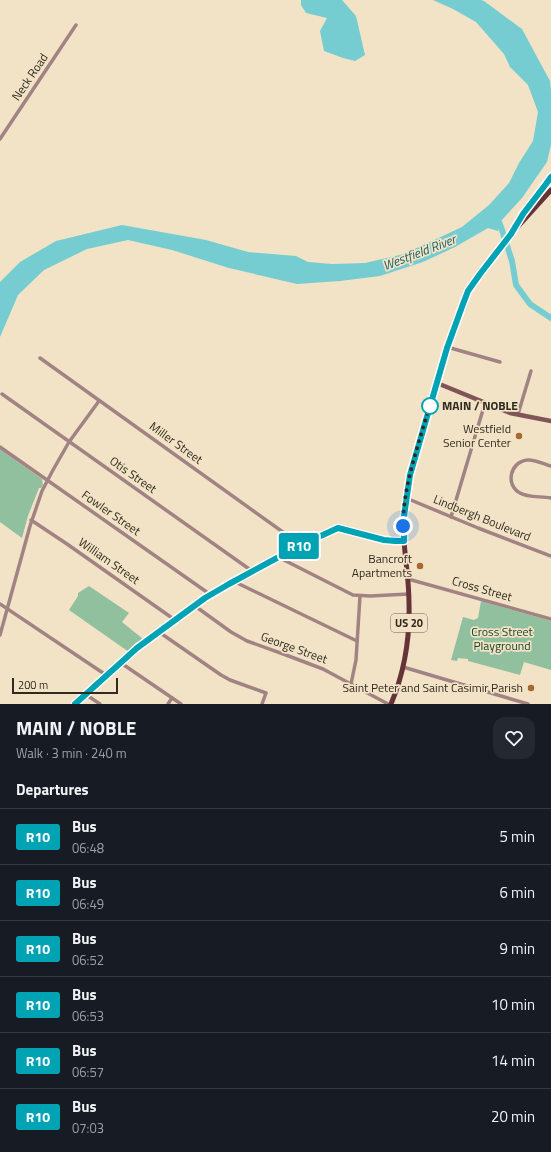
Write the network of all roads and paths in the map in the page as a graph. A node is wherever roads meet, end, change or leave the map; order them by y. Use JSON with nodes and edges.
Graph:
{"nodes":[{"id":1,"x":76,"y":25,"type":"dead end"},
{"id":2,"x":0,"y":139,"type":"edge"},
{"id":3,"x":551,"y":177,"type":"edge"},
{"id":4,"x":551,"y":190,"type":"edge"},
{"id":5,"x":511,"y":234,"type":"junction"},
{"id":6,"x":447,"y":347,"type":"junction"},
{"id":7,"x":40,"y":358,"type":"dead end"},
{"id":8,"x":500,"y":362,"type":"dead end"},
{"id":9,"x":532,"y":371,"type":"dead end"},
{"id":10,"x":436,"y":383,"type":"junction"},
{"id":11,"x":2,"y":394,"type":"dead end"},
{"id":12,"x":99,"y":400,"type":"junction"},
{"id":13,"x":485,"y":402,"type":"junction"},
{"id":14,"x":518,"y":414,"type":"junction"},
{"id":15,"x":551,"y":421,"type":"edge"},
{"id":16,"x":69,"y":442,"type":"junction"},
{"id":17,"x":0,"y":447,"type":"edge"},
{"id":18,"x":551,"y":466,"type":"edge"},
{"id":19,"x":47,"y":481,"type":"junction"},
{"id":20,"x":406,"y":498,"type":"junction"},
{"id":21,"x":551,"y":498,"type":"edge"},
{"id":22,"x":451,"y":517,"type":"junction"},
{"id":23,"x":31,"y":520,"type":"junction"},
{"id":24,"x":404,"y":541,"type":"junction"},
{"id":25,"x":301,"y":545,"type":"junction"},
{"id":26,"x":551,"y":556,"type":"edge"},
{"id":27,"x":278,"y":557,"type":"junction"},
{"id":28,"x":252,"y":571,"type":"junction"},
{"id":29,"x":408,"y":579,"type":"junction"},
{"id":30,"x":233,"y":582,"type":"junction"},
{"id":31,"x":211,"y":594,"type":"junction"},
{"id":32,"x":409,"y":594,"type":"junction"},
{"id":33,"x":360,"y":596,"type":"junction"},
{"id":34,"x":0,"y":604,"type":"edge"},
{"id":35,"x":195,"y":606,"type":"junction"},
{"id":36,"x":7,"y":608,"type":"junction"},
{"id":37,"x":551,"y":619,"type":"edge"},
{"id":38,"x":175,"y":620,"type":"junction"},
{"id":39,"x":159,"y":632,"type":"junction"},
{"id":40,"x":0,"y":635,"type":"edge"},
{"id":41,"x":357,"y":641,"type":"junction"},
{"id":42,"x":121,"y":663,"type":"junction"},
{"id":43,"x":403,"y":667,"type":"junction"},
{"id":44,"x":106,"y":675,"type":"junction"},
{"id":45,"x":351,"y":684,"type":"junction"},
{"id":46,"x":85,"y":694,"type":"junction"},
{"id":47,"x":172,"y":698,"type":"junction"},
{"id":48,"x":75,"y":704,"type":"edge"},
{"id":49,"x":100,"y":704,"type":"edge"},
{"id":50,"x":168,"y":704,"type":"edge"},
{"id":51,"x":181,"y":704,"type":"edge"},
{"id":52,"x":262,"y":704,"type":"edge"},
{"id":53,"x":390,"y":704,"type":"edge"},
{"id":54,"x":528,"y":704,"type":"edge"}],
"edges":[{"from":1,"to":2,"type":"street","name":"Neck Road"},
{"from":3,"to":5,"type":"main road","number":"US 20"},
{"from":4,"to":5,"type":"main road","number":"US 20"},
{"from":5,"to":6,"type":"main road","number":"US 20"},
{"from":6,"to":8,"type":"street"},
{"from":6,"to":10,"type":"main road","number":"US 20"},
{"from":7,"to":12,"type":"street","name":"Miller Street"},
{"from":9,"to":14,"type":"street"},
{"from":10,"to":13,"type":"main road"},
{"from":10,"to":20,"type":"main road","number":"US 20"},
{"from":11,"to":16,"type":"street","name":"Otis Street"},
{"from":12,"to":16,"type":"street"},
{"from":12,"to":25,"type":"street","name":"Miller Street"},
{"from":13,"to":14,"type":"main road"},
{"from":13,"to":22,"type":"street"},
{"from":14,"to":15,"type":"main road"},
{"from":16,"to":19,"type":"street"},
{"from":16,"to":28,"type":"street","name":"Otis Street"},
{"from":17,"to":19,"type":"street","name":"Fowler Street"},
{"from":18,"to":21,"type":"street"},
{"from":19,"to":23,"type":"street"},
{"from":19,"to":31,"type":"street","name":"Fowler Street"},
{"from":20,"to":22,"type":"street","name":"Lindbergh Boulevard"},
{"from":20,"to":24,"type":"main road","number":"US 20"},
{"from":22,"to":26,"type":"street","name":"Lindbergh Boulevard"},
{"from":23,"to":36,"type":"street"},
{"from":23,"to":38,"type":"street","name":"William Street"},
{"from":24,"to":25,"type":"street"},
{"from":24,"to":29,"type":"main road","number":"US 20"},
{"from":25,"to":27,"type":"street"},
{"from":27,"to":28,"type":"street"},
{"from":27,"to":33,"type":"street"},
{"from":28,"to":30,"type":"street"},
{"from":29,"to":32,"type":"main road","number":"US 20"},
{"from":29,"to":37,"type":"street","name":"Cross Street"},
{"from":30,"to":31,"type":"street"},
{"from":30,"to":41,"type":"street"},
{"from":31,"to":35,"type":"street"},
{"from":32,"to":33,"type":"street"},
{"from":32,"to":43,"type":"main road","number":"US 20"},
{"from":33,"to":41,"type":"street"},
{"from":34,"to":36,"type":"street"},
{"from":35,"to":38,"type":"street"},
{"from":35,"to":45,"type":"street","name":"George Street"},
{"from":36,"to":40,"type":"street"},
{"from":36,"to":44,"type":"street"},
{"from":38,"to":39,"type":"street"},
{"from":39,"to":42,"type":"street"},
{"from":39,"to":52,"type":"street"},
{"from":41,"to":45,"type":"street"},
{"from":42,"to":44,"type":"street"},
{"from":42,"to":47,"type":"street"},
{"from":43,"to":53,"type":"main road","number":"US 20"},
{"from":43,"to":54,"type":"street"},
{"from":44,"to":46,"type":"street"},
{"from":45,"to":53,"type":"street","name":"George Street"},
{"from":46,"to":48,"type":"street"},
{"from":46,"to":49,"type":"street"},
{"from":47,"to":50,"type":"street"},
{"from":47,"to":51,"type":"street"}]}
